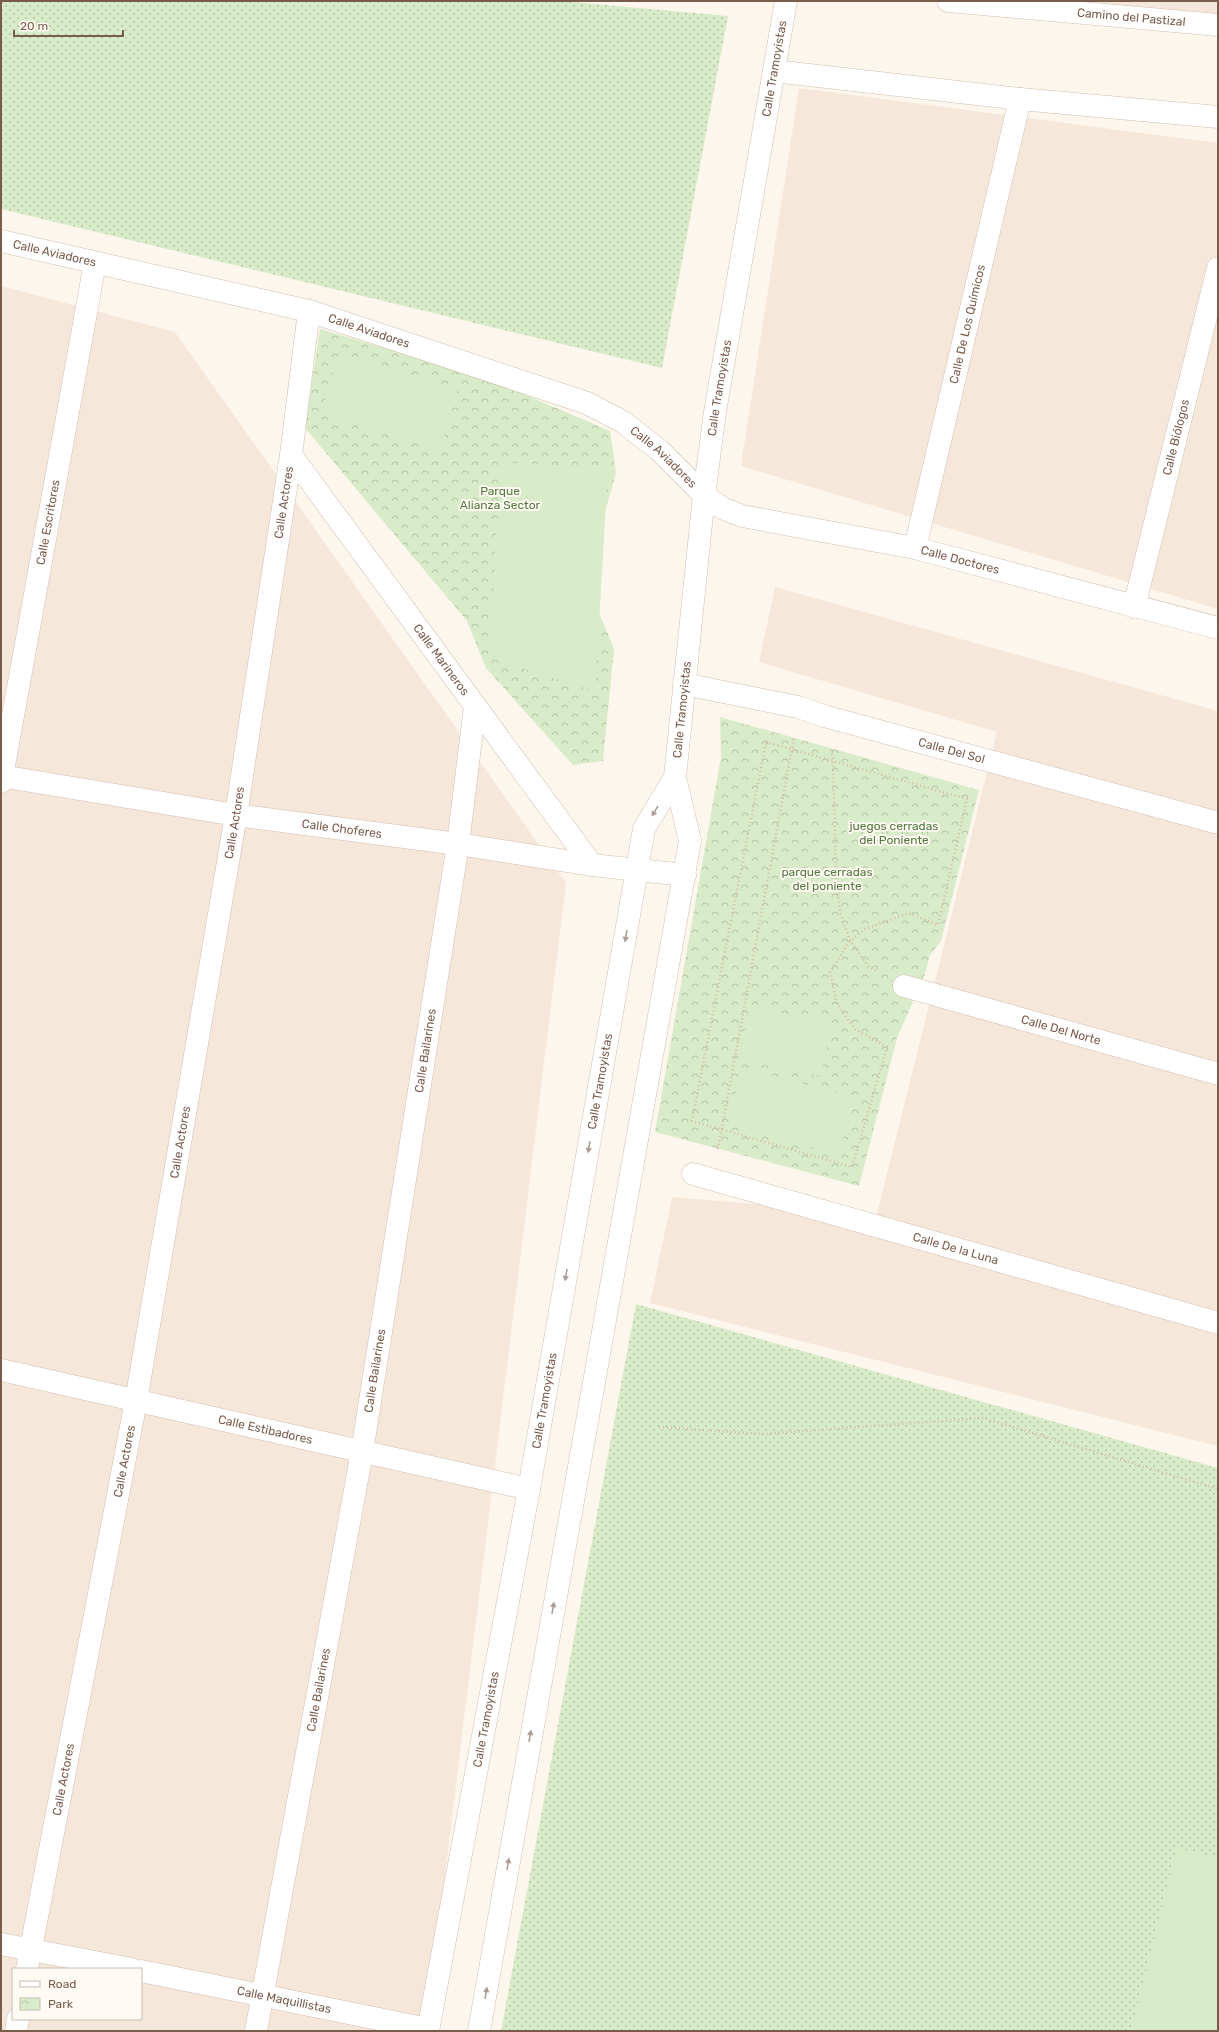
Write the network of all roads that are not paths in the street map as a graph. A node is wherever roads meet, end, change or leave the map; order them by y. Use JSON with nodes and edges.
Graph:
{"nodes":[{"id":1,"x":786,"y":1,"type":"edge"},
{"id":2,"x":948,"y":1,"type":"edge"},
{"id":3,"x":1218,"y":25,"type":"edge"},
{"id":4,"x":774,"y":71,"type":"junction"},
{"id":5,"x":1020,"y":100,"type":"junction"},
{"id":6,"x":1218,"y":118,"type":"edge"},
{"id":7,"x":1,"y":241,"type":"edge"},
{"id":8,"x":95,"y":263,"type":"junction"},
{"id":9,"x":1218,"y":268,"type":"edge"},
{"id":10,"x":309,"y":311,"type":"junction"},
{"id":11,"x":291,"y":455,"type":"junction"},
{"id":12,"x":704,"y":495,"type":"junction"},
{"id":13,"x":915,"y":548,"type":"junction"},
{"id":14,"x":1134,"y":607,"type":"junction"},
{"id":15,"x":1218,"y":628,"type":"edge"},
{"id":16,"x":684,"y":684,"type":"junction"},
{"id":17,"x":475,"y":706,"type":"junction"},
{"id":18,"x":675,"y":777,"type":"junction"},
{"id":19,"x":1,"y":778,"type":"edge"},
{"id":20,"x":236,"y":815,"type":"junction"},
{"id":21,"x":1218,"y":823,"type":"edge"},
{"id":22,"x":458,"y":844,"type":"junction"},
{"id":23,"x":592,"y":864,"type":"junction"},
{"id":24,"x":637,"y":870,"type":"junction"},
{"id":25,"x":685,"y":875,"type":"junction"},
{"id":26,"x":904,"y":986,"type":"road end"},
{"id":27,"x":1218,"y":1074,"type":"edge"},
{"id":28,"x":703,"y":1177,"type":"road end"},
{"id":29,"x":1218,"y":1323,"type":"edge"},
{"id":30,"x":1,"y":1370,"type":"edge"},
{"id":31,"x":136,"y":1401,"type":"junction"},
{"id":32,"x":362,"y":1452,"type":"junction"},
{"id":33,"x":529,"y":1488,"type":"junction"},
{"id":34,"x":1,"y":1944,"type":"edge"},
{"id":35,"x":29,"y":1959,"type":"edge"},
{"id":36,"x":121,"y":1968,"type":"edge"},
{"id":37,"x":142,"y":1971,"type":"edge"},
{"id":38,"x":263,"y":1996,"type":"junction"},
{"id":39,"x":18,"y":2020,"type":"edge"},
{"id":40,"x":428,"y":2030,"type":"edge"},
{"id":41,"x":16,"y":2031,"type":"edge"},
{"id":42,"x":256,"y":2031,"type":"edge"},
{"id":43,"x":479,"y":2031,"type":"edge"}],
"edges":[{"from":1,"to":4,"type":"street","name":"Calle Tramoyistas"},
{"from":2,"to":3,"type":"street","name":"Camino del Pastizal"},
{"from":4,"to":5,"type":"street"},
{"from":4,"to":12,"type":"street","name":"Calle Tramoyistas"},
{"from":5,"to":6,"type":"street"},
{"from":5,"to":13,"type":"street","name":"Calle De Los Químicos"},
{"from":7,"to":8,"type":"street","name":"Calle Aviadores"},
{"from":8,"to":10,"type":"street","name":"Calle Aviadores"},
{"from":8,"to":19,"type":"street","name":"Calle Escritores"},
{"from":9,"to":14,"type":"street","name":"Calle Biólogos"},
{"from":10,"to":11,"type":"street","name":"Calle Actores"},
{"from":10,"to":12,"type":"street","name":"Calle Aviadores"},
{"from":11,"to":17,"type":"street","name":"Calle Marineros"},
{"from":11,"to":20,"type":"street","name":"Calle Actores"},
{"from":12,"to":13,"type":"street","name":"Calle Doctores"},
{"from":12,"to":16,"type":"street","name":"Calle Tramoyistas"},
{"from":13,"to":14,"type":"street","name":"Calle Doctores"},
{"from":14,"to":15,"type":"street","name":"Calle Doctores"},
{"from":16,"to":18,"type":"street","name":"Calle Tramoyistas"},
{"from":16,"to":21,"type":"street","name":"Calle Del Sol"},
{"from":17,"to":22,"type":"street","name":"Calle Bailarines"},
{"from":17,"to":23,"type":"street","name":"Calle Marineros"},
{"from":18,"to":24,"type":"street","name":"Calle Tramoyistas","one_way":true},
{"from":18,"to":25,"type":"street","name":"Calle Tramoyistas"},
{"from":19,"to":20,"type":"street","name":"Calle Choferes"},
{"from":20,"to":22,"type":"street","name":"Calle Choferes"},
{"from":20,"to":31,"type":"street","name":"Calle Actores"},
{"from":22,"to":23,"type":"street","name":"Calle Choferes"},
{"from":22,"to":32,"type":"street","name":"Calle Bailarines"},
{"from":23,"to":24,"type":"street","name":"Calle Choferes"},
{"from":24,"to":25,"type":"street","name":"Calle Choferes"},
{"from":24,"to":33,"type":"street","name":"Calle Tramoyistas","one_way":true},
{"from":43,"to":25,"type":"street","name":"Calle Tramoyistas","one_way":true},
{"from":26,"to":27,"type":"street","name":"Calle Del Norte"},
{"from":28,"to":29,"type":"street","name":"Calle De la Luna"},
{"from":30,"to":31,"type":"street","name":"Calle Estibadores"},
{"from":31,"to":32,"type":"street","name":"Calle Estibadores"},
{"from":31,"to":35,"type":"street","name":"Calle Actores"},
{"from":32,"to":33,"type":"street","name":"Calle Estibadores"},
{"from":32,"to":38,"type":"street","name":"Calle Bailarines"},
{"from":33,"to":40,"type":"street","name":"Calle Tramoyistas"},
{"from":34,"to":35,"type":"street"},
{"from":35,"to":36,"type":"street"},
{"from":37,"to":38,"type":"street","name":"Calle Maquillistas"},
{"from":38,"to":40,"type":"street","name":"Calle Maquillistas"},
{"from":38,"to":42,"type":"street","name":"Calle Bailarines"},
{"from":39,"to":41,"type":"street"}]}
